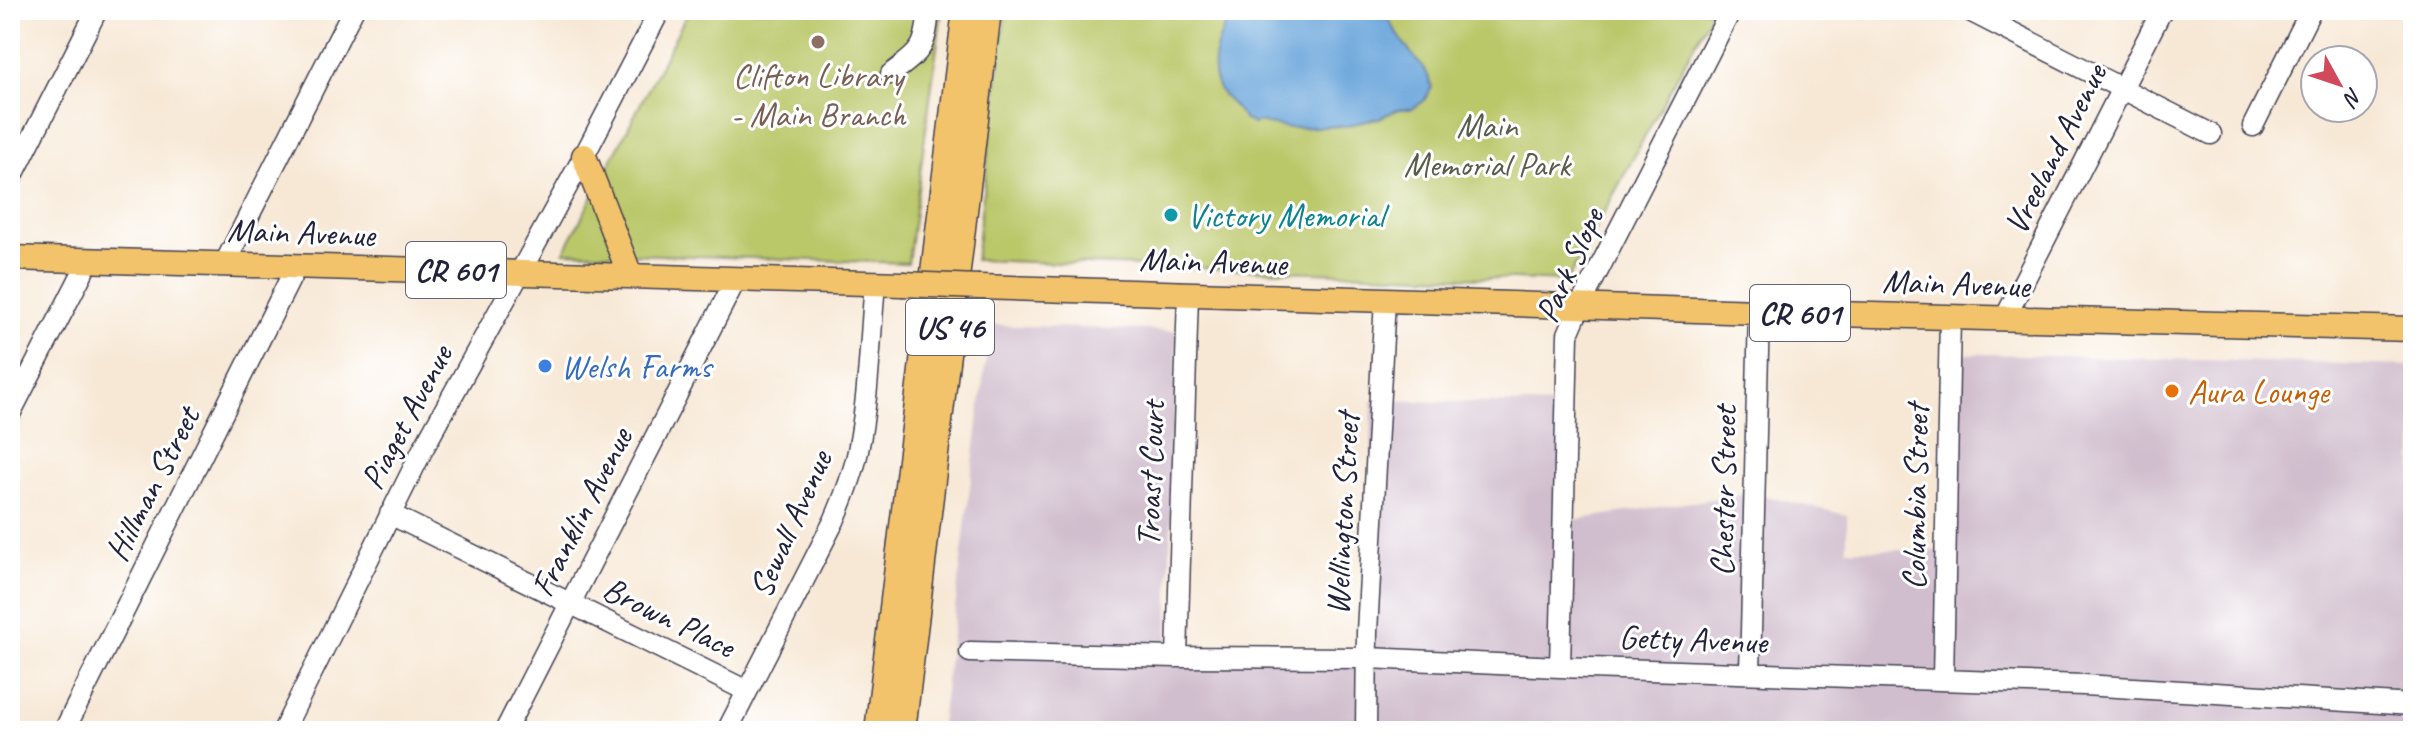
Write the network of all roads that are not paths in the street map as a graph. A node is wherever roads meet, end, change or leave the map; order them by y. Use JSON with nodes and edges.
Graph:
{"nodes":[{"id":1,"x":97,"y":10,"type":"edge"},
{"id":2,"x":353,"y":10,"type":"edge"},
{"id":3,"x":660,"y":10,"type":"edge"},
{"id":4,"x":929,"y":10,"type":"edge"},
{"id":5,"x":967,"y":10,"type":"edge"},
{"id":6,"x":987,"y":10,"type":"edge"},
{"id":7,"x":1731,"y":10,"type":"edge"},
{"id":8,"x":1968,"y":10,"type":"edge"},
{"id":9,"x":2162,"y":10,"type":"edge"},
{"id":10,"x":2311,"y":10,"type":"edge"},
{"id":11,"x":891,"y":74,"type":"dead end"},
{"id":12,"x":2122,"y":89,"type":"junction"},
{"id":13,"x":2253,"y":126,"type":"dead end"},
{"id":14,"x":2211,"y":134,"type":"dead end"},
{"id":15,"x":584,"y":156,"type":"junction"},
{"id":16,"x":10,"y":181,"type":"edge"},
{"id":17,"x":10,"y":258,"type":"edge"},
{"id":18,"x":89,"y":260,"type":"junction"},
{"id":19,"x":225,"y":263,"type":"junction"},
{"id":20,"x":297,"y":265,"type":"junction"},
{"id":21,"x":521,"y":272,"type":"junction"},
{"id":22,"x":630,"y":275,"type":"junction"},
{"id":23,"x":736,"y":279,"type":"junction"},
{"id":24,"x":875,"y":283,"type":"junction"},
{"id":25,"x":1188,"y":294,"type":"junction"},
{"id":26,"x":1385,"y":300,"type":"junction"},
{"id":27,"x":1580,"y":306,"type":"junction"},
{"id":28,"x":1759,"y":312,"type":"junction"},
{"id":29,"x":1950,"y":316,"type":"junction"},
{"id":30,"x":2005,"y":318,"type":"junction"},
{"id":31,"x":2413,"y":329,"type":"edge"},
{"id":32,"x":10,"y":414,"type":"edge"},
{"id":33,"x":390,"y":514,"type":"junction"},
{"id":34,"x":570,"y":603,"type":"junction"},
{"id":35,"x":970,"y":652,"type":"dead end"},
{"id":36,"x":1177,"y":657,"type":"junction"},
{"id":37,"x":1368,"y":658,"type":"junction"},
{"id":38,"x":1560,"y":667,"type":"junction"},
{"id":39,"x":1750,"y":672,"type":"junction"},
{"id":40,"x":1943,"y":680,"type":"junction"},
{"id":41,"x":747,"y":691,"type":"junction"},
{"id":42,"x":2413,"y":705,"type":"edge"},
{"id":43,"x":64,"y":731,"type":"edge"},
{"id":44,"x":283,"y":731,"type":"edge"},
{"id":45,"x":505,"y":731,"type":"edge"},
{"id":46,"x":727,"y":731,"type":"edge"},
{"id":47,"x":879,"y":731,"type":"edge"},
{"id":48,"x":901,"y":731,"type":"edge"},
{"id":49,"x":1366,"y":731,"type":"edge"}],
"edges":[{"from":1,"to":16,"type":"street"},
{"from":2,"to":19,"type":"street"},
{"from":3,"to":15,"type":"street","name":"Piaget Avenue"},
{"from":4,"to":11,"type":"street"},
{"from":5,"to":47,"type":"highway","number":"US 46"},
{"from":6,"to":48,"type":"highway","number":"US 46"},
{"from":7,"to":27,"type":"street","name":"Park Slope"},
{"from":8,"to":12,"type":"street"},
{"from":9,"to":12,"type":"street","name":"Vreeland Avenue"},
{"from":10,"to":13,"type":"street"},
{"from":12,"to":14,"type":"street"},
{"from":12,"to":30,"type":"street","name":"Vreeland Avenue"},
{"from":15,"to":21,"type":"street","name":"Piaget Avenue"},
{"from":15,"to":22,"type":"main road"},
{"from":17,"to":18,"type":"main road","name":"Main Avenue","number":"CR 601"},
{"from":18,"to":19,"type":"main road","name":"Main Avenue","number":"CR 601"},
{"from":18,"to":32,"type":"street"},
{"from":19,"to":20,"type":"main road","name":"Main Avenue","number":"CR 601"},
{"from":20,"to":21,"type":"main road","name":"Main Avenue","number":"CR 601"},
{"from":20,"to":43,"type":"street","name":"Hillman Street"},
{"from":21,"to":22,"type":"main road","name":"Main Avenue","number":"CR 601"},
{"from":21,"to":33,"type":"street","name":"Piaget Avenue"},
{"from":22,"to":23,"type":"main road","name":"Main Avenue","number":"CR 601"},
{"from":23,"to":24,"type":"main road","name":"Main Avenue","number":"CR 601"},
{"from":23,"to":34,"type":"street","name":"Franklin Avenue"},
{"from":24,"to":25,"type":"main road","name":"Main Avenue","number":"CR 601","bridge":true},
{"from":24,"to":41,"type":"street","name":"Sewall Avenue"},
{"from":25,"to":26,"type":"main road","name":"Main Avenue","number":"CR 601"},
{"from":25,"to":36,"type":"street","name":"Troast Court"},
{"from":26,"to":27,"type":"main road","name":"Main Avenue","number":"CR 601"},
{"from":26,"to":37,"type":"street","name":"Wellington Street"},
{"from":27,"to":28,"type":"main road","name":"Main Avenue","number":"CR 601"},
{"from":27,"to":38,"type":"street","name":"Park Slope"},
{"from":28,"to":29,"type":"main road","name":"Main Avenue","number":"CR 601"},
{"from":28,"to":39,"type":"street","name":"Chester Street"},
{"from":29,"to":30,"type":"main road","name":"Main Avenue","number":"CR 601"},
{"from":29,"to":40,"type":"street","name":"Columbia Street"},
{"from":30,"to":31,"type":"main road","name":"Main Avenue","number":"CR 601"},
{"from":33,"to":34,"type":"street","name":"Brown Place"},
{"from":33,"to":44,"type":"street","name":"Piaget Avenue"},
{"from":34,"to":41,"type":"street","name":"Brown Place"},
{"from":34,"to":45,"type":"street","name":"Franklin Avenue"},
{"from":35,"to":36,"type":"street","name":"Getty Avenue"},
{"from":36,"to":37,"type":"street","name":"Getty Avenue"},
{"from":37,"to":38,"type":"street","name":"Getty Avenue"},
{"from":37,"to":49,"type":"street","name":"Wellington Street"},
{"from":38,"to":39,"type":"street","name":"Getty Avenue"},
{"from":39,"to":40,"type":"street","name":"Getty Avenue"},
{"from":40,"to":42,"type":"street","name":"Getty Avenue"},
{"from":41,"to":46,"type":"street","name":"Sewall Avenue"}]}
